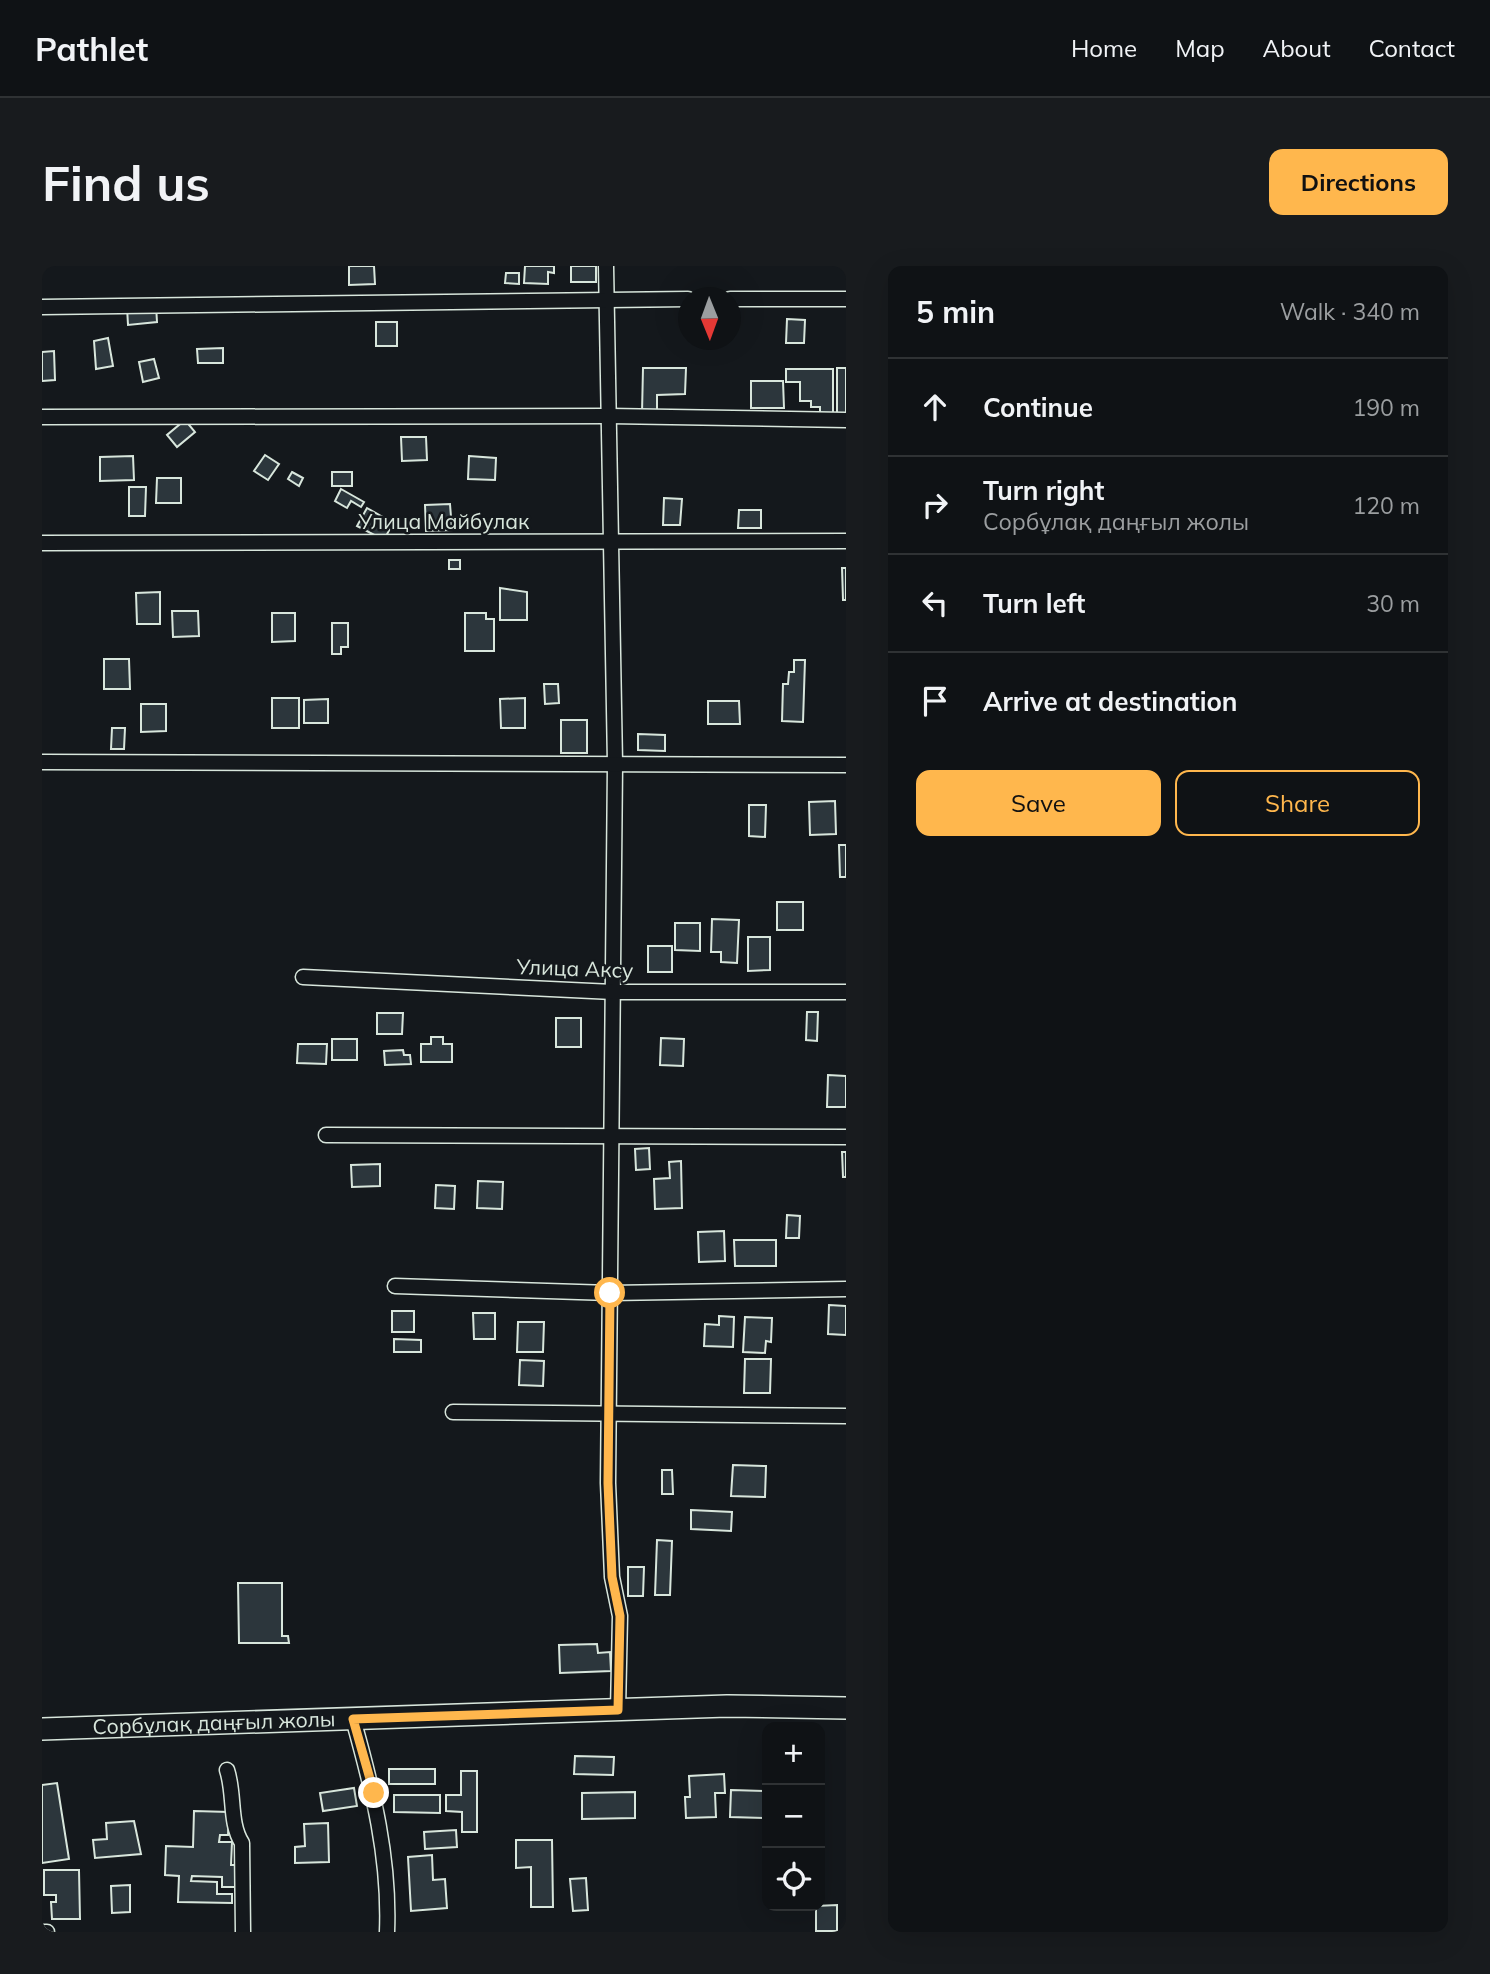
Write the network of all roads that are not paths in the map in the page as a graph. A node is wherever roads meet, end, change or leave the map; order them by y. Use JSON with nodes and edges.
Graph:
{"nodes":[{"id":1,"x":606,"y":266,"type":"edge"},
{"id":2,"x":607,"y":299,"type":"junction"},
{"id":3,"x":678,"y":299,"type":"edge"},
{"id":4,"x":741,"y":299,"type":"edge"},
{"id":5,"x":846,"y":299,"type":"edge"},
{"id":6,"x":42,"y":307,"type":"edge"},
{"id":7,"x":609,"y":416,"type":"junction"},
{"id":8,"x":42,"y":417,"type":"edge"},
{"id":9,"x":846,"y":420,"type":"edge"},
{"id":10,"x":846,"y":541,"type":"edge"},
{"id":11,"x":42,"y":543,"type":"edge"},
{"id":12,"x":611,"y":543,"type":"junction"},
{"id":13,"x":42,"y":762,"type":"edge"},
{"id":14,"x":615,"y":764,"type":"junction"},
{"id":15,"x":846,"y":765,"type":"edge"},
{"id":16,"x":303,"y":977,"type":"dead end"},
{"id":17,"x":613,"y":992,"type":"junction"},
{"id":18,"x":846,"y":992,"type":"edge"},
{"id":19,"x":326,"y":1135,"type":"dead end"},
{"id":20,"x":846,"y":1137,"type":"edge"},
{"id":21,"x":611,"y":1138,"type":"junction"},
{"id":22,"x":395,"y":1286,"type":"dead end"},
{"id":23,"x":846,"y":1289,"type":"edge"},
{"id":24,"x":610,"y":1293,"type":"junction"},
{"id":25,"x":453,"y":1412,"type":"dead end"},
{"id":26,"x":609,"y":1415,"type":"junction"},
{"id":27,"x":846,"y":1416,"type":"edge"},
{"id":28,"x":846,"y":1708,"type":"edge"},
{"id":29,"x":618,"y":1710,"type":"junction"},
{"id":30,"x":353,"y":1719,"type":"junction"},
{"id":31,"x":42,"y":1729,"type":"edge"},
{"id":32,"x":227,"y":1770,"type":"dead end"},
{"id":33,"x":243,"y":1932,"type":"edge"},
{"id":34,"x":387,"y":1932,"type":"edge"}],
"edges":[{"from":1,"to":2,"type":"street"},
{"from":2,"to":3,"type":"street"},
{"from":2,"to":6,"type":"street"},
{"from":2,"to":7,"type":"street"},
{"from":4,"to":5,"type":"street"},
{"from":7,"to":8,"type":"street"},
{"from":7,"to":9,"type":"street"},
{"from":7,"to":12,"type":"street"},
{"from":10,"to":12,"type":"street","name":"Улица Майбулак"},
{"from":11,"to":12,"type":"street","name":"Улица Майбулак"},
{"from":12,"to":14,"type":"street"},
{"from":13,"to":14,"type":"street"},
{"from":14,"to":15,"type":"street"},
{"from":14,"to":17,"type":"street"},
{"from":16,"to":17,"type":"street","name":"Улица Аксу"},
{"from":17,"to":18,"type":"street","name":"Улица Аксу"},
{"from":17,"to":21,"type":"street"},
{"from":19,"to":21,"type":"street"},
{"from":20,"to":21,"type":"street"},
{"from":21,"to":24,"type":"street"},
{"from":22,"to":24,"type":"street"},
{"from":23,"to":24,"type":"street"},
{"from":24,"to":26,"type":"street"},
{"from":25,"to":26,"type":"street"},
{"from":26,"to":27,"type":"street"},
{"from":26,"to":29,"type":"street"},
{"from":28,"to":29,"type":"main road","name":"Сорбұлақ даңғыл жолы"},
{"from":29,"to":30,"type":"main road","name":"Сорбұлақ даңғыл жолы"},
{"from":30,"to":31,"type":"main road","name":"Сорбұлақ даңғыл жолы"},
{"from":30,"to":34,"type":"street"},
{"from":32,"to":33,"type":"street"}]}
